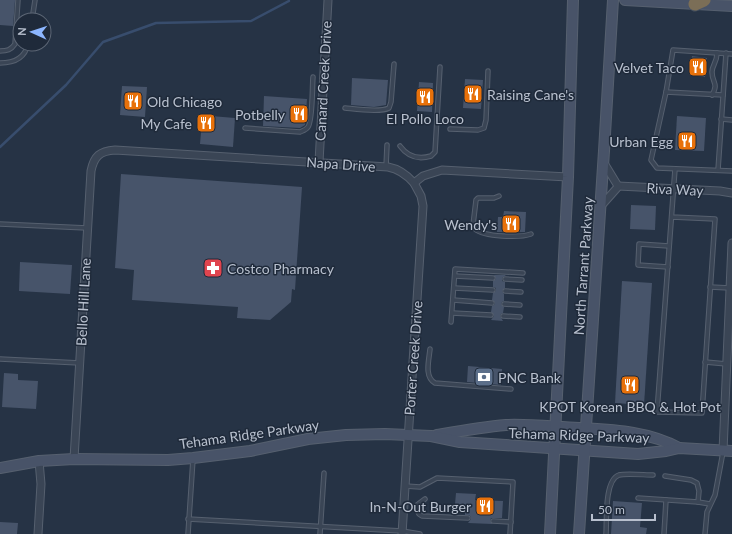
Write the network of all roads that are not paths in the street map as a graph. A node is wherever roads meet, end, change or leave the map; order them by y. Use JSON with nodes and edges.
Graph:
{"nodes":[{"id":1,"x":18,"y":0,"type":"edge"},
{"id":2,"x":35,"y":0,"type":"edge"},
{"id":3,"x":328,"y":0,"type":"edge"},
{"id":4,"x":573,"y":0,"type":"edge"},
{"id":5,"x":612,"y":0,"type":"edge"},
{"id":6,"x":625,"y":0,"type":"edge"},
{"id":7,"x":638,"y":0,"type":"edge"},
{"id":8,"x":699,"y":2,"type":"edge"},
{"id":9,"x":732,"y":6,"type":"edge"},
{"id":10,"x":33,"y":12,"type":"edge"},
{"id":11,"x":0,"y":50,"type":"edge"},
{"id":12,"x":25,"y":52,"type":"edge"},
{"id":13,"x":717,"y":53,"type":"junction"},
{"id":14,"x":726,"y":53,"type":"junction"},
{"id":15,"x":732,"y":54,"type":"edge"},
{"id":16,"x":0,"y":63,"type":"edge"},
{"id":17,"x":394,"y":64,"type":"dead end"},
{"id":18,"x":440,"y":67,"type":"dead end"},
{"id":19,"x":488,"y":71,"type":"dead end"},
{"id":20,"x":313,"y":77,"type":"dead end"},
{"id":21,"x":666,"y":92,"type":"junction"},
{"id":22,"x":712,"y":95,"type":"junction"},
{"id":23,"x":723,"y":95,"type":"junction"},
{"id":24,"x":345,"y":108,"type":"dead end"},
{"id":25,"x":721,"y":119,"type":"junction"},
{"id":26,"x":732,"y":120,"type":"edge"},
{"id":27,"x":245,"y":128,"type":"dead end"},
{"id":28,"x":450,"y":129,"type":"dead end"},
{"id":29,"x":387,"y":145,"type":"dead end"},
{"id":30,"x":400,"y":146,"type":"dead end"},
{"id":31,"x":106,"y":151,"type":"joint"},
{"id":32,"x":319,"y":162,"type":"junction"},
{"id":33,"x":604,"y":163,"type":"junction"},
{"id":34,"x":386,"y":167,"type":"junction"},
{"id":35,"x":675,"y":169,"type":"junction"},
{"id":36,"x":718,"y":170,"type":"junction"},
{"id":37,"x":732,"y":171,"type":"edge"},
{"id":38,"x":568,"y":177,"type":"junction"},
{"id":39,"x":414,"y":183,"type":"junction"},
{"id":40,"x":618,"y":186,"type":"junction"},
{"id":41,"x":673,"y":188,"type":"junction"},
{"id":42,"x":732,"y":193,"type":"edge"},
{"id":43,"x":499,"y":196,"type":"dead end"},
{"id":44,"x":601,"y":206,"type":"junction"},
{"id":45,"x":672,"y":216,"type":"junction"},
{"id":46,"x":0,"y":224,"type":"edge"},
{"id":47,"x":88,"y":228,"type":"junction"},
{"id":48,"x":531,"y":234,"type":"dead end"},
{"id":49,"x":732,"y":243,"type":"edge"},
{"id":50,"x":669,"y":246,"type":"junction"},
{"id":51,"x":668,"y":267,"type":"junction"},
{"id":52,"x":523,"y":273,"type":"dead end"},
{"id":53,"x":455,"y":276,"type":"junction"},
{"id":54,"x":493,"y":278,"type":"dead end"},
{"id":55,"x":506,"y":279,"type":"dead end"},
{"id":56,"x":522,"y":280,"type":"dead end"},
{"id":57,"x":710,"y":287,"type":"junction"},
{"id":58,"x":454,"y":288,"type":"junction"},
{"id":59,"x":730,"y":288,"type":"junction"},
{"id":60,"x":493,"y":290,"type":"dead end"},
{"id":61,"x":505,"y":291,"type":"dead end"},
{"id":62,"x":521,"y":292,"type":"dead end"},
{"id":63,"x":453,"y":300,"type":"junction"},
{"id":64,"x":492,"y":303,"type":"dead end"},
{"id":65,"x":504,"y":304,"type":"dead end"},
{"id":66,"x":520,"y":305,"type":"dead end"},
{"id":67,"x":452,"y":313,"type":"junction"},
{"id":68,"x":491,"y":316,"type":"dead end"},
{"id":69,"x":503,"y":316,"type":"dead end"},
{"id":70,"x":520,"y":317,"type":"dead end"},
{"id":71,"x":451,"y":322,"type":"dead end"},
{"id":72,"x":430,"y":349,"type":"dead end"},
{"id":73,"x":0,"y":360,"type":"edge"},
{"id":74,"x":705,"y":362,"type":"junction"},
{"id":75,"x":80,"y":363,"type":"junction"},
{"id":76,"x":727,"y":364,"type":"junction"},
{"id":77,"x":511,"y":389,"type":"dead end"},
{"id":78,"x":555,"y":427,"type":"junction"},
{"id":79,"x":586,"y":428,"type":"junction"},
{"id":80,"x":408,"y":435,"type":"junction"},
{"id":81,"x":431,"y":436,"type":"junction"},
{"id":82,"x":679,"y":448,"type":"junction"},
{"id":83,"x":554,"y":449,"type":"junction"},
{"id":84,"x":585,"y":451,"type":"junction"},
{"id":85,"x":728,"y":451,"type":"edge"},
{"id":86,"x":193,"y":458,"type":"junction"},
{"id":87,"x":74,"y":459,"type":"junction"},
{"id":88,"x":39,"y":461,"type":"junction"},
{"id":89,"x":0,"y":468,"type":"edge"},
{"id":90,"x":324,"y":473,"type":"dead end"},
{"id":91,"x":653,"y":475,"type":"dead end"},
{"id":92,"x":665,"y":476,"type":"dead end"},
{"id":93,"x":405,"y":486,"type":"junction"},
{"id":94,"x":638,"y":498,"type":"dead end"},
{"id":95,"x":425,"y":499,"type":"dead end"},
{"id":96,"x":666,"y":500,"type":"junction"},
{"id":97,"x":698,"y":502,"type":"junction"},
{"id":98,"x":710,"y":504,"type":"junction"},
{"id":99,"x":468,"y":518,"type":"dead end"},
{"id":100,"x":188,"y":519,"type":"junction"},
{"id":101,"x":493,"y":521,"type":"dead end"},
{"id":102,"x":511,"y":522,"type":"junction"},
{"id":103,"x":321,"y":526,"type":"junction"},
{"id":104,"x":402,"y":533,"type":"edge"},
{"id":105,"x":38,"y":534,"type":"edge"},
{"id":106,"x":188,"y":534,"type":"edge"},
{"id":107,"x":320,"y":534,"type":"edge"},
{"id":108,"x":420,"y":534,"type":"edge"},
{"id":109,"x":510,"y":534,"type":"edge"},
{"id":110,"x":550,"y":534,"type":"edge"},
{"id":111,"x":579,"y":534,"type":"edge"},
{"id":112,"x":606,"y":534,"type":"edge"},
{"id":113,"x":664,"y":534,"type":"edge"},
{"id":114,"x":705,"y":534,"type":"edge"}],
"edges":[{"from":1,"to":11,"type":"lane"},
{"from":2,"to":10,"type":"lane"},
{"from":3,"to":32,"type":"street","name":"Canard Creek Drive"},
{"from":4,"to":38,"type":"main road","name":"North Tarrant Parkway"},
{"from":5,"to":33,"type":"main road","name":"North Tarrant Parkway"},
{"from":6,"to":7,"type":"main road"},
{"from":7,"to":8,"type":"main road"},
{"from":8,"to":9,"type":"main road"},
{"from":12,"to":16,"type":"lane"},
{"from":13,"to":14,"type":"lane"},
{"from":13,"to":21,"type":"lane"},
{"from":13,"to":22,"type":"lane"},
{"from":14,"to":15,"type":"lane"},
{"from":14,"to":23,"type":"lane"},
{"from":17,"to":24,"type":"lane"},
{"from":18,"to":30,"type":"lane"},
{"from":19,"to":28,"type":"lane"},
{"from":20,"to":27,"type":"lane"},
{"from":21,"to":22,"type":"lane"},
{"from":21,"to":35,"type":"lane"},
{"from":22,"to":23,"type":"lane"},
{"from":23,"to":25,"type":"lane"},
{"from":25,"to":26,"type":"lane"},
{"from":25,"to":36,"type":"lane"},
{"from":29,"to":34,"type":"lane"},
{"from":31,"to":32,"type":"street","name":"Napa Drive"},
{"from":31,"to":47,"type":"street","name":"Bello Hill Lane"},
{"from":32,"to":34,"type":"street","name":"Napa Drive"},
{"from":33,"to":40,"type":"street"},
{"from":33,"to":44,"type":"main road","name":"North Tarrant Parkway"},
{"from":34,"to":39,"type":"street","name":"Napa Drive"},
{"from":35,"to":36,"type":"lane"},
{"from":35,"to":41,"type":"lane"},
{"from":36,"to":37,"type":"lane"},
{"from":38,"to":39,"type":"street"},
{"from":38,"to":78,"type":"main road","name":"North Tarrant Parkway"},
{"from":39,"to":80,"type":"street","name":"Porter Creek Drive"},
{"from":40,"to":41,"type":"street","name":"Riva Way"},
{"from":40,"to":44,"type":"street"},
{"from":41,"to":42,"type":"street","name":"Riva Way"},
{"from":41,"to":45,"type":"lane"},
{"from":43,"to":48,"type":"lane"},
{"from":44,"to":79,"type":"main road","name":"North Tarrant Parkway"},
{"from":45,"to":50,"type":"lane"},
{"from":45,"to":57,"type":"lane"},
{"from":46,"to":47,"type":"lane"},
{"from":47,"to":75,"type":"street","name":"Bello Hill Lane"},
{"from":49,"to":59,"type":"street"},
{"from":50,"to":51,"type":"lane"},
{"from":50,"to":51,"type":"lane"},
{"from":51,"to":74,"type":"lane"},
{"from":52,"to":53,"type":"lane"},
{"from":53,"to":54,"type":"lane"},
{"from":53,"to":58,"type":"lane"},
{"from":55,"to":56,"type":"lane"},
{"from":57,"to":59,"type":"lane"},
{"from":57,"to":74,"type":"lane"},
{"from":58,"to":60,"type":"lane"},
{"from":58,"to":63,"type":"lane"},
{"from":59,"to":76,"type":"street"},
{"from":61,"to":62,"type":"lane"},
{"from":63,"to":64,"type":"lane"},
{"from":63,"to":67,"type":"lane"},
{"from":65,"to":66,"type":"lane"},
{"from":67,"to":68,"type":"lane"},
{"from":67,"to":71,"type":"lane"},
{"from":69,"to":70,"type":"lane"},
{"from":72,"to":77,"type":"lane"},
{"from":73,"to":75,"type":"lane"},
{"from":74,"to":76,"type":"lane"},
{"from":75,"to":87,"type":"street","name":"Bello Hill Lane"},
{"from":76,"to":85,"type":"street"},
{"from":78,"to":79,"type":"main road","name":"Tehama Ridge Parkway"},
{"from":78,"to":81,"type":"main road","name":"Tehama Ridge Parkway"},
{"from":78,"to":83,"type":"main road","name":"North Tarrant Parkway"},
{"from":79,"to":82,"type":"main road","name":"Tehama Ridge Parkway"},
{"from":79,"to":84,"type":"main road","name":"North Tarrant Parkway"},
{"from":80,"to":81,"type":"main road","name":"Tehama Ridge Parkway"},
{"from":80,"to":86,"type":"main road","name":"Tehama Ridge Parkway"},
{"from":80,"to":93,"type":"street","name":"Porter Creek Drive"},
{"from":81,"to":83,"type":"main road","name":"Tehama Ridge Parkway"},
{"from":82,"to":84,"type":"main road","name":"Tehama Ridge Parkway"},
{"from":82,"to":85,"type":"main road","name":"Tehama Ridge Parkway"},
{"from":83,"to":84,"type":"main road","name":"Tehama Ridge Parkway"},
{"from":83,"to":110,"type":"main road","name":"North Tarrant Parkway"},
{"from":84,"to":111,"type":"main road","name":"North Tarrant Parkway"},
{"from":85,"to":98,"type":"lane"},
{"from":86,"to":87,"type":"main road","name":"Tehama Ridge Parkway"},
{"from":86,"to":100,"type":"lane"},
{"from":87,"to":88,"type":"main road","name":"Tehama Ridge Parkway"},
{"from":88,"to":89,"type":"main road","name":"Tehama Ridge Parkway"},
{"from":88,"to":105,"type":"street"},
{"from":90,"to":103,"type":"lane"},
{"from":91,"to":112,"type":"lane"},
{"from":92,"to":97,"type":"lane"},
{"from":93,"to":102,"type":"lane"},
{"from":93,"to":104,"type":"street","name":"Porter Creek Drive"},
{"from":94,"to":96,"type":"lane"},
{"from":95,"to":99,"type":"lane"},
{"from":96,"to":97,"type":"lane"},
{"from":96,"to":113,"type":"lane"},
{"from":97,"to":98,"type":"lane"},
{"from":98,"to":114,"type":"lane"},
{"from":100,"to":103,"type":"lane"},
{"from":100,"to":106,"type":"lane"},
{"from":101,"to":102,"type":"lane"},
{"from":102,"to":109,"type":"lane"},
{"from":103,"to":104,"type":"lane"},
{"from":103,"to":107,"type":"lane"},
{"from":104,"to":108,"type":"lane"}]}
